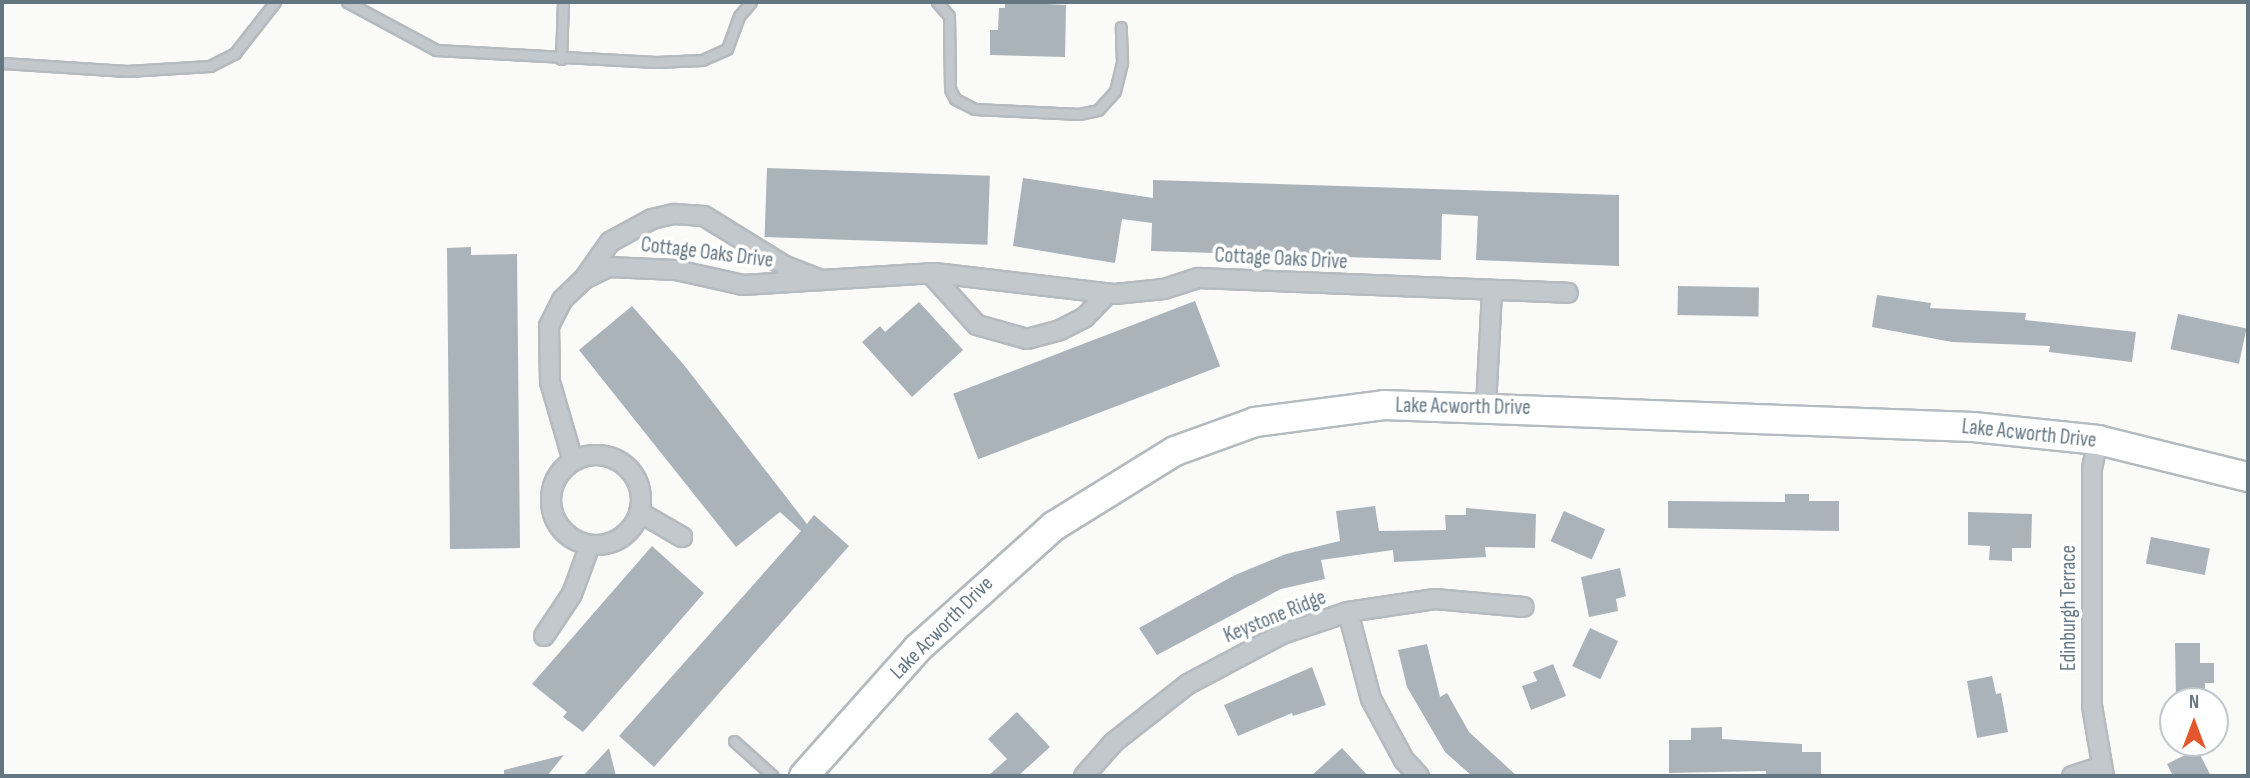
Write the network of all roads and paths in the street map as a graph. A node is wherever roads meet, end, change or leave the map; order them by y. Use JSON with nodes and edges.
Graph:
{"nodes":[{"id":1,"x":275,"y":2,"type":"edge"},
{"id":2,"x":347,"y":2,"type":"edge"},
{"id":3,"x":564,"y":2,"type":"edge"},
{"id":4,"x":739,"y":2,"type":"edge"},
{"id":5,"x":751,"y":2,"type":"edge"},
{"id":6,"x":937,"y":2,"type":"edge"},
{"id":7,"x":739,"y":16,"type":"junction"},
{"id":8,"x":1121,"y":27,"type":"dead end"},
{"id":9,"x":561,"y":58,"type":"junction"},
{"id":10,"x":2,"y":63,"type":"edge"},
{"id":11,"x":930,"y":273,"type":"junction"},
{"id":12,"x":584,"y":279,"type":"junction"},
{"id":13,"x":828,"y":282,"type":"junction"},
{"id":14,"x":1492,"y":292,"type":"junction"},
{"id":15,"x":1108,"y":293,"type":"junction"},
{"id":16,"x":1567,"y":293,"type":"dead end"},
{"id":17,"x":1486,"y":406,"type":"junction"},
{"id":18,"x":2098,"y":440,"type":"junction"},
{"id":19,"x":573,"y":461,"type":"junction"},
{"id":20,"x":2248,"y":477,"type":"edge"},
{"id":21,"x":639,"y":512,"type":"junction"},
{"id":22,"x":682,"y":537,"type":"dead end"},
{"id":23,"x":590,"y":545,"type":"junction"},
{"id":24,"x":1524,"y":607,"type":"dead end"},
{"id":25,"x":1348,"y":612,"type":"junction"},
{"id":26,"x":544,"y":636,"type":"dead end"},
{"id":27,"x":734,"y":741,"type":"dead end"},
{"id":28,"x":2102,"y":772,"type":"edge"},
{"id":29,"x":773,"y":776,"type":"edge"},
{"id":30,"x":804,"y":776,"type":"edge"},
{"id":31,"x":1084,"y":776,"type":"edge"},
{"id":32,"x":1419,"y":776,"type":"edge"},
{"id":33,"x":2071,"y":776,"type":"edge"}],
"edges":[{"from":1,"to":10,"type":"lane"},
{"from":2,"to":9,"type":"lane"},
{"from":3,"to":9,"type":"lane"},
{"from":4,"to":7,"type":"lane"},
{"from":5,"to":7,"type":"lane"},
{"from":6,"to":8,"type":"lane"},
{"from":7,"to":9,"type":"lane"},
{"from":11,"to":13,"type":"street","name":"Cottage Oaks Drive"},
{"from":11,"to":15,"type":"street","name":"Cottage Oaks Drive"},
{"from":11,"to":15,"type":"street"},
{"from":12,"to":13,"type":"street","name":"Cottage Oaks Drive"},
{"from":12,"to":13,"type":"street","name":"Cottage Oaks Drive"},
{"from":12,"to":19,"type":"street","name":"Cottage Oaks Drive"},
{"from":14,"to":15,"type":"street","name":"Cottage Oaks Drive"},
{"from":14,"to":16,"type":"street","name":"Cottage Oaks Drive"},
{"from":14,"to":17,"type":"street"},
{"from":17,"to":18,"type":"main road","name":"Lake Acworth Drive"},
{"from":17,"to":30,"type":"main road","name":"Lake Acworth Drive"},
{"from":18,"to":20,"type":"main road","name":"Lake Acworth Drive"},
{"from":18,"to":28,"type":"street","name":"Edinburgh Terrace"},
{"from":19,"to":21,"type":"street"},
{"from":19,"to":23,"type":"street"},
{"from":21,"to":22,"type":"street"},
{"from":21,"to":23,"type":"street"},
{"from":23,"to":26,"type":"street"},
{"from":24,"to":25,"type":"street","name":"Keystone Ridge"},
{"from":25,"to":31,"type":"street","name":"Keystone Ridge"},
{"from":25,"to":32,"type":"street"},
{"from":27,"to":29,"type":"lane"},
{"from":28,"to":33,"type":"street"}]}
